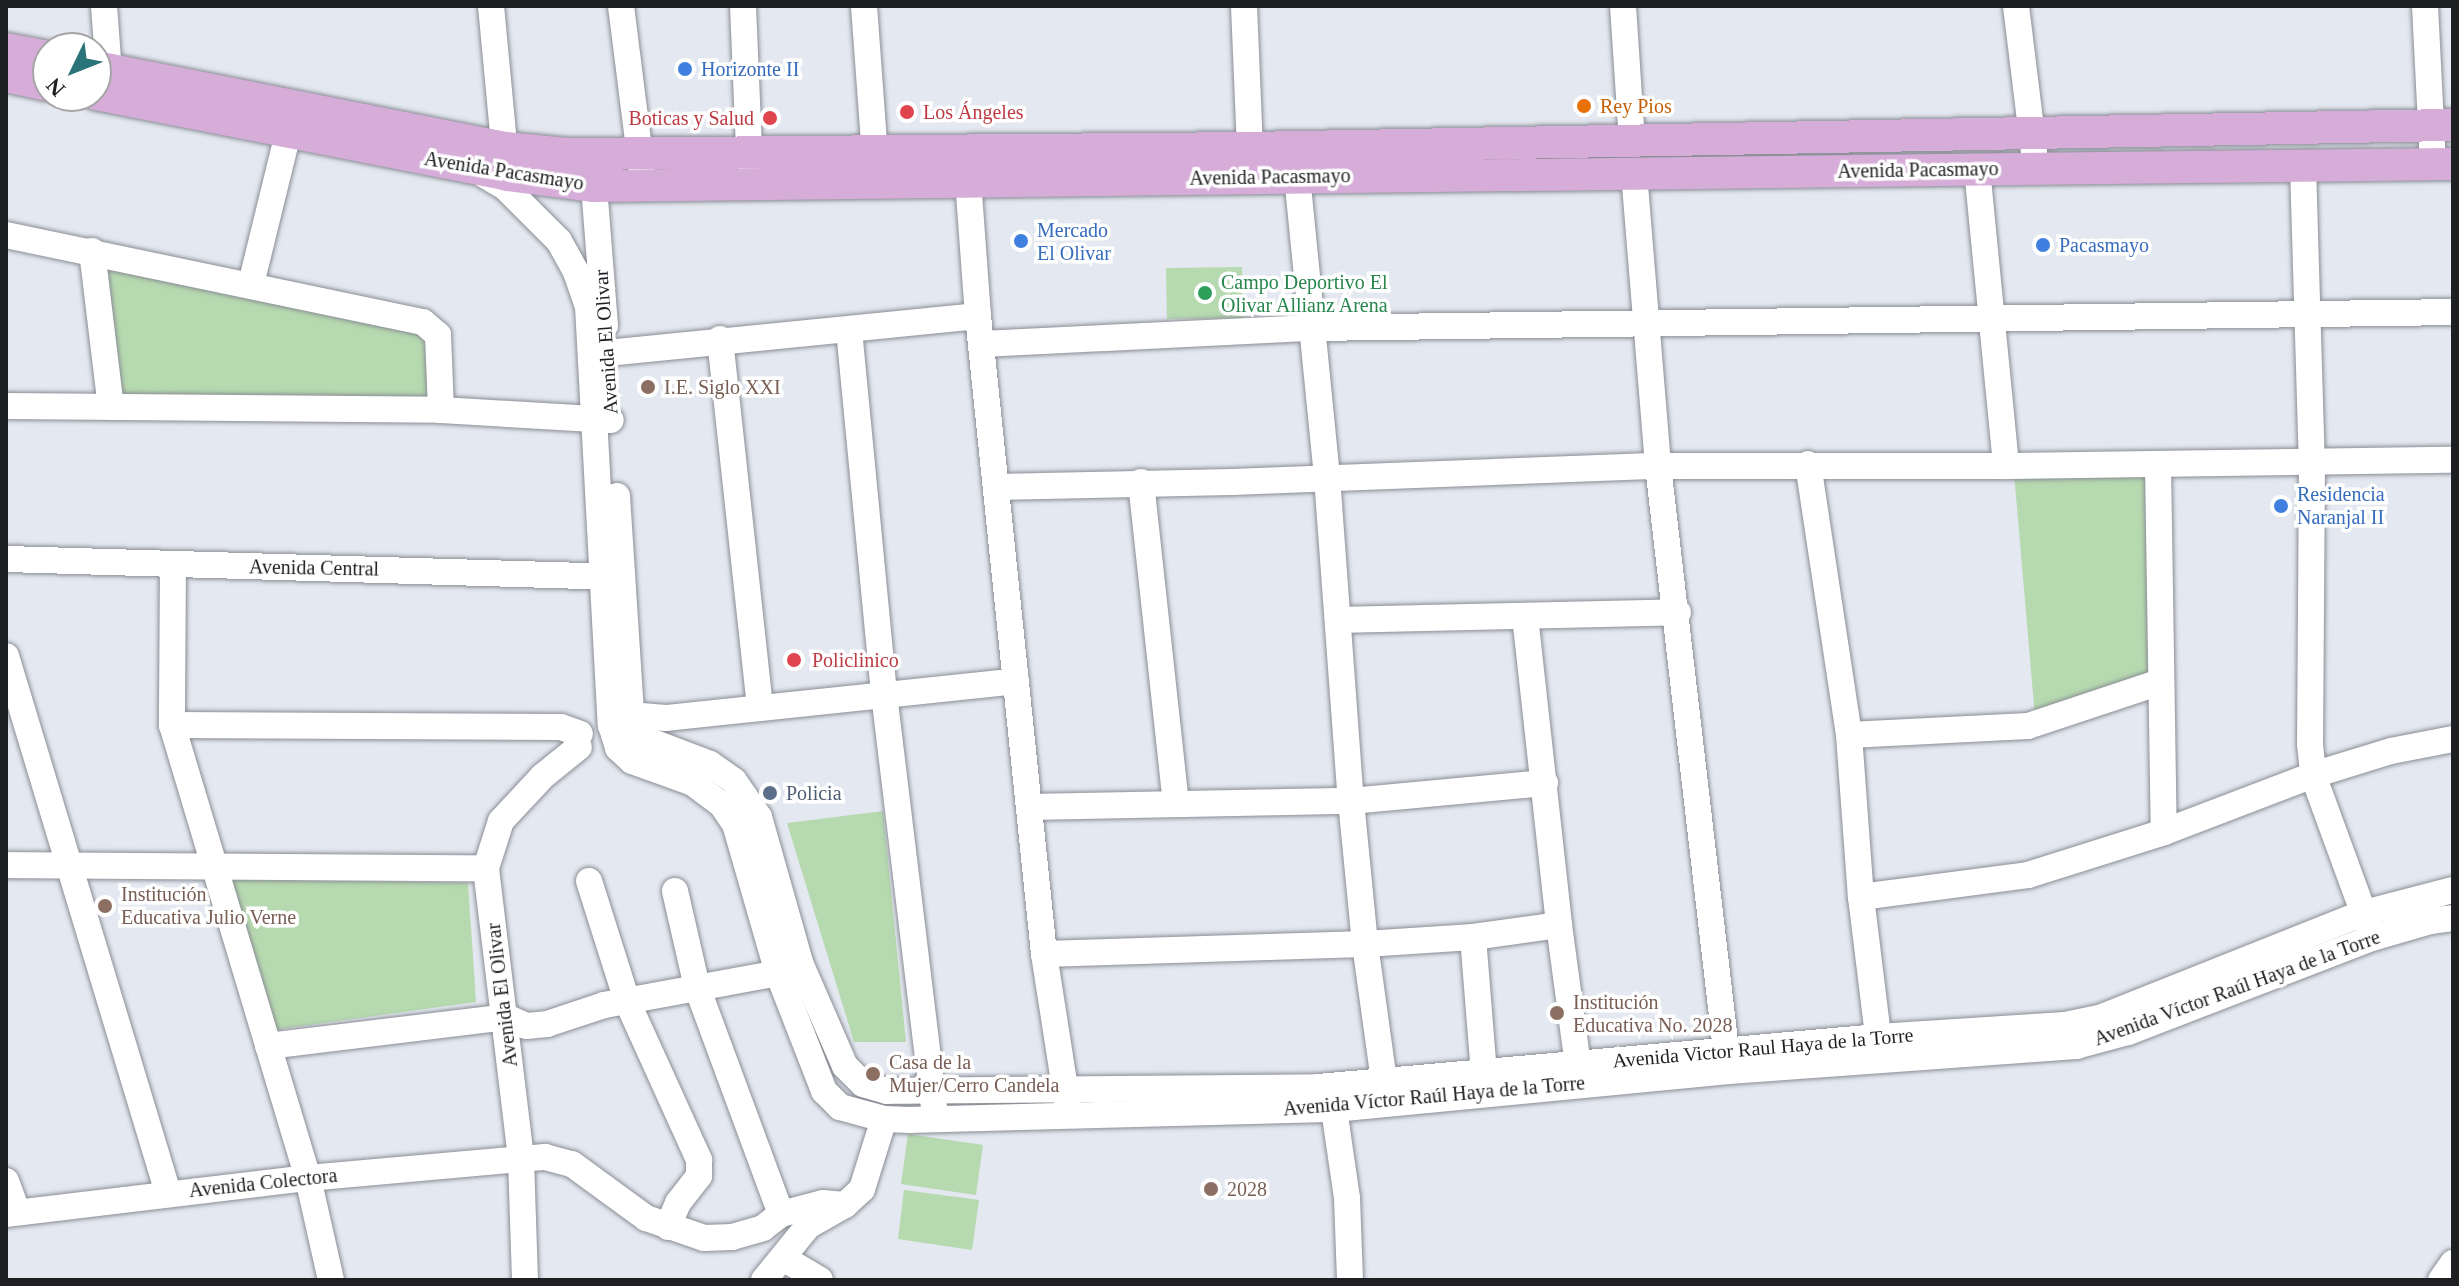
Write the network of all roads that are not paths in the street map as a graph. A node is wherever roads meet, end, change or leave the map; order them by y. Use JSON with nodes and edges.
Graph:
{"nodes":[{"id":1,"x":104,"y":6,"type":"edge"},
{"id":2,"x":491,"y":6,"type":"edge"},
{"id":3,"x":621,"y":6,"type":"edge"},
{"id":4,"x":743,"y":6,"type":"edge"},
{"id":5,"x":864,"y":6,"type":"edge"},
{"id":6,"x":1244,"y":6,"type":"edge"},
{"id":7,"x":1623,"y":6,"type":"edge"},
{"id":8,"x":2016,"y":6,"type":"edge"},
{"id":9,"x":2425,"y":6,"type":"edge"},
{"id":10,"x":104,"y":32,"type":"edge"},
{"id":11,"x":6,"y":49,"type":"edge"},
{"id":12,"x":32,"y":54,"type":"edge"},
{"id":13,"x":6,"y":76,"type":"edge"},
{"id":14,"x":32,"y":82,"type":"edge"},
{"id":15,"x":112,"y":84,"type":"edge"},
{"id":16,"x":112,"y":84,"type":"edge"},
{"id":17,"x":2442,"y":125,"type":"edge"},
{"id":18,"x":288,"y":133,"type":"junction"},
{"id":19,"x":2032,"y":133,"type":"junction"},
{"id":20,"x":1632,"y":140,"type":"junction"},
{"id":21,"x":1250,"y":148,"type":"junction"},
{"id":22,"x":506,"y":162,"type":"junction"},
{"id":23,"x":2443,"y":164,"type":"edge"},
{"id":24,"x":876,"y":166,"type":"junction"},
{"id":25,"x":2303,"y":166,"type":"junction"},
{"id":26,"x":750,"y":168,"type":"junction"},
{"id":27,"x":472,"y":169,"type":"junction"},
{"id":28,"x":641,"y":169,"type":"junction"},
{"id":29,"x":1977,"y":169,"type":"junction"},
{"id":30,"x":2036,"y":169,"type":"junction"},
{"id":31,"x":1634,"y":173,"type":"junction"},
{"id":32,"x":1297,"y":176,"type":"junction"},
{"id":33,"x":968,"y":180,"type":"junction"},
{"id":34,"x":594,"y":186,"type":"junction"},
{"id":35,"x":6,"y":235,"type":"edge"},
{"id":36,"x":92,"y":251,"type":"junction"},
{"id":37,"x":251,"y":284,"type":"junction"},
{"id":38,"x":2453,"y":312,"type":"edge"},
{"id":39,"x":2308,"y":313,"type":"junction"},
{"id":40,"x":978,"y":316,"type":"junction"},
{"id":41,"x":1992,"y":317,"type":"junction"},
{"id":42,"x":1644,"y":322,"type":"junction"},
{"id":43,"x":1312,"y":328,"type":"junction"},
{"id":44,"x":849,"y":330,"type":"junction"},
{"id":45,"x":720,"y":339,"type":"junction"},
{"id":46,"x":982,"y":344,"type":"junction"},
{"id":47,"x":607,"y":353,"type":"junction"},
{"id":48,"x":6,"y":406,"type":"edge"},
{"id":49,"x":111,"y":407,"type":"junction"},
{"id":50,"x":441,"y":410,"type":"junction"},
{"id":51,"x":603,"y":420,"type":"junction"},
{"id":52,"x":2453,"y":460,"type":"edge"},
{"id":53,"x":2312,"y":463,"type":"junction"},
{"id":54,"x":1808,"y":464,"type":"junction"},
{"id":55,"x":2158,"y":465,"type":"junction"},
{"id":56,"x":1658,"y":466,"type":"junction"},
{"id":57,"x":2006,"y":466,"type":"junction"},
{"id":58,"x":1327,"y":477,"type":"junction"},
{"id":59,"x":1141,"y":482,"type":"junction"},
{"id":60,"x":996,"y":487,"type":"junction"},
{"id":61,"x":6,"y":559,"type":"edge"},
{"id":62,"x":173,"y":564,"type":"junction"},
{"id":63,"x":613,"y":577,"type":"junction"},
{"id":64,"x":1678,"y":612,"type":"junction"},
{"id":65,"x":1525,"y":616,"type":"junction"},
{"id":66,"x":1338,"y":620,"type":"junction"},
{"id":67,"x":6,"y":656,"type":"edge"},
{"id":68,"x":1016,"y":681,"type":"junction"},
{"id":69,"x":2160,"y":682,"type":"junction"},
{"id":70,"x":884,"y":694,"type":"junction"},
{"id":71,"x":760,"y":708,"type":"junction"},
{"id":72,"x":14,"y":715,"type":"edge"},
{"id":73,"x":172,"y":725,"type":"junction"},
{"id":74,"x":608,"y":735,"type":"junction"},
{"id":75,"x":1849,"y":735,"type":"junction"},
{"id":76,"x":2453,"y":739,"type":"edge"},
{"id":77,"x":2313,"y":775,"type":"junction"},
{"id":78,"x":1545,"y":783,"type":"junction"},
{"id":79,"x":1351,"y":801,"type":"junction"},
{"id":80,"x":1176,"y":803,"type":"junction"},
{"id":81,"x":1029,"y":807,"type":"junction"},
{"id":82,"x":2164,"y":832,"type":"junction"},
{"id":83,"x":68,"y":864,"type":"junction"},
{"id":84,"x":6,"y":865,"type":"edge"},
{"id":85,"x":486,"y":868,"type":"junction"},
{"id":86,"x":214,"y":869,"type":"junction"},
{"id":87,"x":589,"y":881,"type":"dead end"},
{"id":88,"x":2453,"y":890,"type":"edge"},
{"id":89,"x":675,"y":891,"type":"dead end"},
{"id":90,"x":1861,"y":897,"type":"junction"},
{"id":91,"x":2453,"y":918,"type":"edge"},
{"id":92,"x":1559,"y":925,"type":"junction"},
{"id":93,"x":2368,"y":926,"type":"junction"},
{"id":94,"x":1473,"y":937,"type":"junction"},
{"id":95,"x":1365,"y":944,"type":"junction"},
{"id":96,"x":1044,"y":954,"type":"junction"},
{"id":97,"x":778,"y":973,"type":"junction"},
{"id":98,"x":697,"y":987,"type":"junction"},
{"id":99,"x":627,"y":1001,"type":"junction"},
{"id":100,"x":506,"y":1017,"type":"junction"},
{"id":101,"x":268,"y":1046,"type":"junction"},
{"id":102,"x":1879,"y":1048,"type":"junction"},
{"id":103,"x":1726,"y":1050,"type":"junction"},
{"id":104,"x":1579,"y":1074,"type":"junction"},
{"id":105,"x":1485,"y":1082,"type":"junction"},
{"id":106,"x":1385,"y":1091,"type":"junction"},
{"id":107,"x":1068,"y":1103,"type":"junction"},
{"id":108,"x":933,"y":1106,"type":"junction"},
{"id":109,"x":1334,"y":1109,"type":"junction"},
{"id":110,"x":884,"y":1119,"type":"junction"},
{"id":111,"x":521,"y":1158,"type":"junction"},
{"id":112,"x":308,"y":1178,"type":"junction"},
{"id":113,"x":6,"y":1181,"type":"edge"},
{"id":114,"x":168,"y":1193,"type":"junction"},
{"id":115,"x":845,"y":1205,"type":"junction"},
{"id":116,"x":11,"y":1213,"type":"edge"},
{"id":117,"x":781,"y":1214,"type":"junction"},
{"id":118,"x":668,"y":1227,"type":"junction"},
{"id":119,"x":783,"y":1258,"type":"junction"},
{"id":120,"x":2453,"y":1263,"type":"edge"},
{"id":121,"x":331,"y":1280,"type":"edge"},
{"id":122,"x":525,"y":1280,"type":"edge"},
{"id":123,"x":764,"y":1280,"type":"edge"},
{"id":124,"x":820,"y":1280,"type":"edge"},
{"id":125,"x":1350,"y":1280,"type":"edge"},
{"id":126,"x":2441,"y":1280,"type":"edge"}],
"edges":[{"from":1,"to":10,"type":"street"},
{"from":2,"to":22,"type":"street"},
{"from":3,"to":28,"type":"street"},
{"from":4,"to":26,"type":"street"},
{"from":5,"to":24,"type":"street"},
{"from":6,"to":21,"type":"street"},
{"from":7,"to":20,"type":"street"},
{"from":8,"to":19,"type":"street"},
{"from":9,"to":17,"type":"street"},
{"from":11,"to":12,"type":"main road"},
{"from":13,"to":14,"type":"main road"},
{"from":15,"to":18,"type":"main road","name":"Avenida Pacasmayo"},
{"from":16,"to":22,"type":"main road","name":"Avenida Pacasmayo"},
{"from":17,"to":19,"type":"main road","name":"Avenida Pacasmayo"},
{"from":17,"to":23,"type":"street"},
{"from":18,"to":27,"type":"main road","name":"Avenida Pacasmayo"},
{"from":18,"to":37,"type":"street"},
{"from":19,"to":20,"type":"main road","name":"Avenida Pacasmayo"},
{"from":19,"to":30,"type":"street"},
{"from":20,"to":21,"type":"main road","name":"Avenida Pacasmayo"},
{"from":21,"to":24,"type":"main road","name":"Avenida Pacasmayo"},
{"from":22,"to":27,"type":"main road","name":"Avenida Pacasmayo"},
{"from":22,"to":28,"type":"main road"},
{"from":22,"to":34,"type":"main road","name":"Avenida Pacasmayo"},
{"from":23,"to":25,"type":"main road","name":"Avenida Pacasmayo"},
{"from":24,"to":26,"type":"main road","name":"Avenida Pacasmayo"},
{"from":24,"to":33,"type":"main road","name":"Avenida Pacasmayo"},
{"from":25,"to":30,"type":"main road","name":"Avenida Pacasmayo"},
{"from":25,"to":39,"type":"street"},
{"from":26,"to":28,"type":"main road","name":"Avenida Pacasmayo"},
{"from":27,"to":51,"type":"street"},
{"from":28,"to":34,"type":"main road","name":"Avenida Pacasmayo"},
{"from":29,"to":30,"type":"main road","name":"Avenida Pacasmayo"},
{"from":29,"to":31,"type":"main road","name":"Avenida Pacasmayo"},
{"from":29,"to":41,"type":"street"},
{"from":31,"to":32,"type":"main road","name":"Avenida Pacasmayo"},
{"from":31,"to":42,"type":"street"},
{"from":32,"to":33,"type":"main road","name":"Avenida Pacasmayo"},
{"from":32,"to":43,"type":"street"},
{"from":33,"to":40,"type":"street"},
{"from":34,"to":47,"type":"street","name":"Avenida El Olivar"},
{"from":35,"to":36,"type":"street"},
{"from":36,"to":37,"type":"street"},
{"from":36,"to":49,"type":"street"},
{"from":37,"to":50,"type":"street"},
{"from":38,"to":39,"type":"street"},
{"from":39,"to":41,"type":"street"},
{"from":39,"to":53,"type":"street"},
{"from":40,"to":44,"type":"street"},
{"from":40,"to":46,"type":"street"},
{"from":41,"to":42,"type":"street"},
{"from":41,"to":57,"type":"street"},
{"from":42,"to":43,"type":"street"},
{"from":42,"to":56,"type":"street"},
{"from":43,"to":46,"type":"street"},
{"from":43,"to":58,"type":"street"},
{"from":44,"to":45,"type":"street"},
{"from":44,"to":70,"type":"street"},
{"from":45,"to":47,"type":"street"},
{"from":45,"to":71,"type":"street"},
{"from":46,"to":60,"type":"street"},
{"from":47,"to":51,"type":"street","name":"Avenida El Olivar"},
{"from":48,"to":49,"type":"street"},
{"from":49,"to":50,"type":"street"},
{"from":50,"to":51,"type":"street"},
{"from":51,"to":63,"type":"street","name":"Avenida El Olivar"},
{"from":52,"to":53,"type":"street"},
{"from":53,"to":55,"type":"street"},
{"from":53,"to":77,"type":"street"},
{"from":54,"to":56,"type":"street"},
{"from":54,"to":57,"type":"street"},
{"from":54,"to":75,"type":"street"},
{"from":55,"to":57,"type":"street"},
{"from":55,"to":69,"type":"street"},
{"from":56,"to":58,"type":"street"},
{"from":56,"to":64,"type":"street"},
{"from":58,"to":59,"type":"street"},
{"from":58,"to":66,"type":"street"},
{"from":59,"to":60,"type":"street"},
{"from":59,"to":80,"type":"street"},
{"from":60,"to":68,"type":"street"},
{"from":61,"to":62,"type":"street","name":"Avenida Central"},
{"from":62,"to":63,"type":"street","name":"Avenida Central"},
{"from":62,"to":73,"type":"street"},
{"from":63,"to":74,"type":"street","name":"Avenida El Olivar"},
{"from":64,"to":65,"type":"street"},
{"from":64,"to":103,"type":"street"},
{"from":65,"to":66,"type":"street"},
{"from":65,"to":78,"type":"street"},
{"from":66,"to":79,"type":"street"},
{"from":67,"to":72,"type":"street"},
{"from":68,"to":70,"type":"street"},
{"from":68,"to":81,"type":"street"},
{"from":69,"to":75,"type":"street"},
{"from":69,"to":82,"type":"street"},
{"from":70,"to":71,"type":"street"},
{"from":70,"to":108,"type":"street"},
{"from":71,"to":74,"type":"street"},
{"from":72,"to":83,"type":"street"},
{"from":73,"to":74,"type":"street"},
{"from":73,"to":86,"type":"street"},
{"from":74,"to":85,"type":"street","name":"Avenida El Olivar"},
{"from":74,"to":97,"type":"street"},
{"from":74,"to":108,"type":"street","name":"Avenida Victor Raul Haya de la Torre"},
{"from":75,"to":90,"type":"street"},
{"from":76,"to":77,"type":"street"},
{"from":77,"to":82,"type":"street"},
{"from":77,"to":93,"type":"street"},
{"from":78,"to":79,"type":"street"},
{"from":78,"to":92,"type":"street"},
{"from":79,"to":80,"type":"street"},
{"from":79,"to":95,"type":"street"},
{"from":80,"to":81,"type":"street"},
{"from":81,"to":96,"type":"street"},
{"from":82,"to":90,"type":"street"},
{"from":83,"to":84,"type":"street"},
{"from":83,"to":86,"type":"street"},
{"from":83,"to":114,"type":"street"},
{"from":85,"to":86,"type":"street"},
{"from":85,"to":100,"type":"street","name":"Avenida El Olivar"},
{"from":86,"to":101,"type":"street"},
{"from":87,"to":99,"type":"street"},
{"from":88,"to":93,"type":"street","name":"Avenida Víctor Raúl Haya de la Torre"},
{"from":89,"to":98,"type":"street"},
{"from":90,"to":102,"type":"street"},
{"from":91,"to":93,"type":"street","name":"Avenida Víctor Raúl Haya de la Torre"},
{"from":92,"to":94,"type":"street"},
{"from":92,"to":104,"type":"street"},
{"from":93,"to":102,"type":"street","name":"Avenida Victor Raul Haya de la Torre"},
{"from":94,"to":95,"type":"street"},
{"from":94,"to":105,"type":"street"},
{"from":95,"to":96,"type":"street"},
{"from":95,"to":106,"type":"street"},
{"from":96,"to":107,"type":"street"},
{"from":97,"to":98,"type":"street"},
{"from":97,"to":110,"type":"street"},
{"from":98,"to":99,"type":"street"},
{"from":98,"to":117,"type":"street"},
{"from":99,"to":100,"type":"street"},
{"from":99,"to":118,"type":"street"},
{"from":100,"to":101,"type":"street"},
{"from":100,"to":111,"type":"street","name":"Avenida El Olivar"},
{"from":101,"to":112,"type":"street"},
{"from":102,"to":103,"type":"street","name":"Avenida Victor Raul Haya de la Torre"},
{"from":102,"to":104,"type":"street","name":"Avenida Víctor Raúl Haya de la Torre"},
{"from":103,"to":104,"type":"street","name":"Avenida Victor Raul Haya de la Torre"},
{"from":104,"to":105,"type":"street","name":"Avenida Victor Raul Haya de la Torre"},
{"from":105,"to":106,"type":"street","name":"Avenida Victor Raul Haya de la Torre"},
{"from":106,"to":107,"type":"street","name":"Avenida Victor Raul Haya de la Torre"},
{"from":106,"to":109,"type":"street","name":"Avenida Víctor Raúl Haya de la Torre"},
{"from":107,"to":108,"type":"street","name":"Avenida Victor Raul Haya de la Torre"},
{"from":107,"to":109,"type":"street","name":"Avenida Víctor Raúl Haya de la Torre"},
{"from":108,"to":110,"type":"street"},
{"from":109,"to":125,"type":"street"},
{"from":110,"to":115,"type":"street"},
{"from":111,"to":112,"type":"street","name":"Avenida Colectora"},
{"from":111,"to":118,"type":"street","name":"Avenida Colectora"},
{"from":111,"to":122,"type":"street","name":"Avenida El Olivar"},
{"from":112,"to":114,"type":"street","name":"Avenida Colectora"},
{"from":112,"to":121,"type":"street"},
{"from":113,"to":116,"type":"street"},
{"from":114,"to":116,"type":"street","name":"Avenida Colectora"},
{"from":115,"to":117,"type":"street","name":"Avenida Colectora"},
{"from":115,"to":119,"type":"street"},
{"from":117,"to":118,"type":"street","name":"Avenida Colectora"},
{"from":119,"to":123,"type":"street"},
{"from":119,"to":124,"type":"street"},
{"from":120,"to":126,"type":"street"}]}
